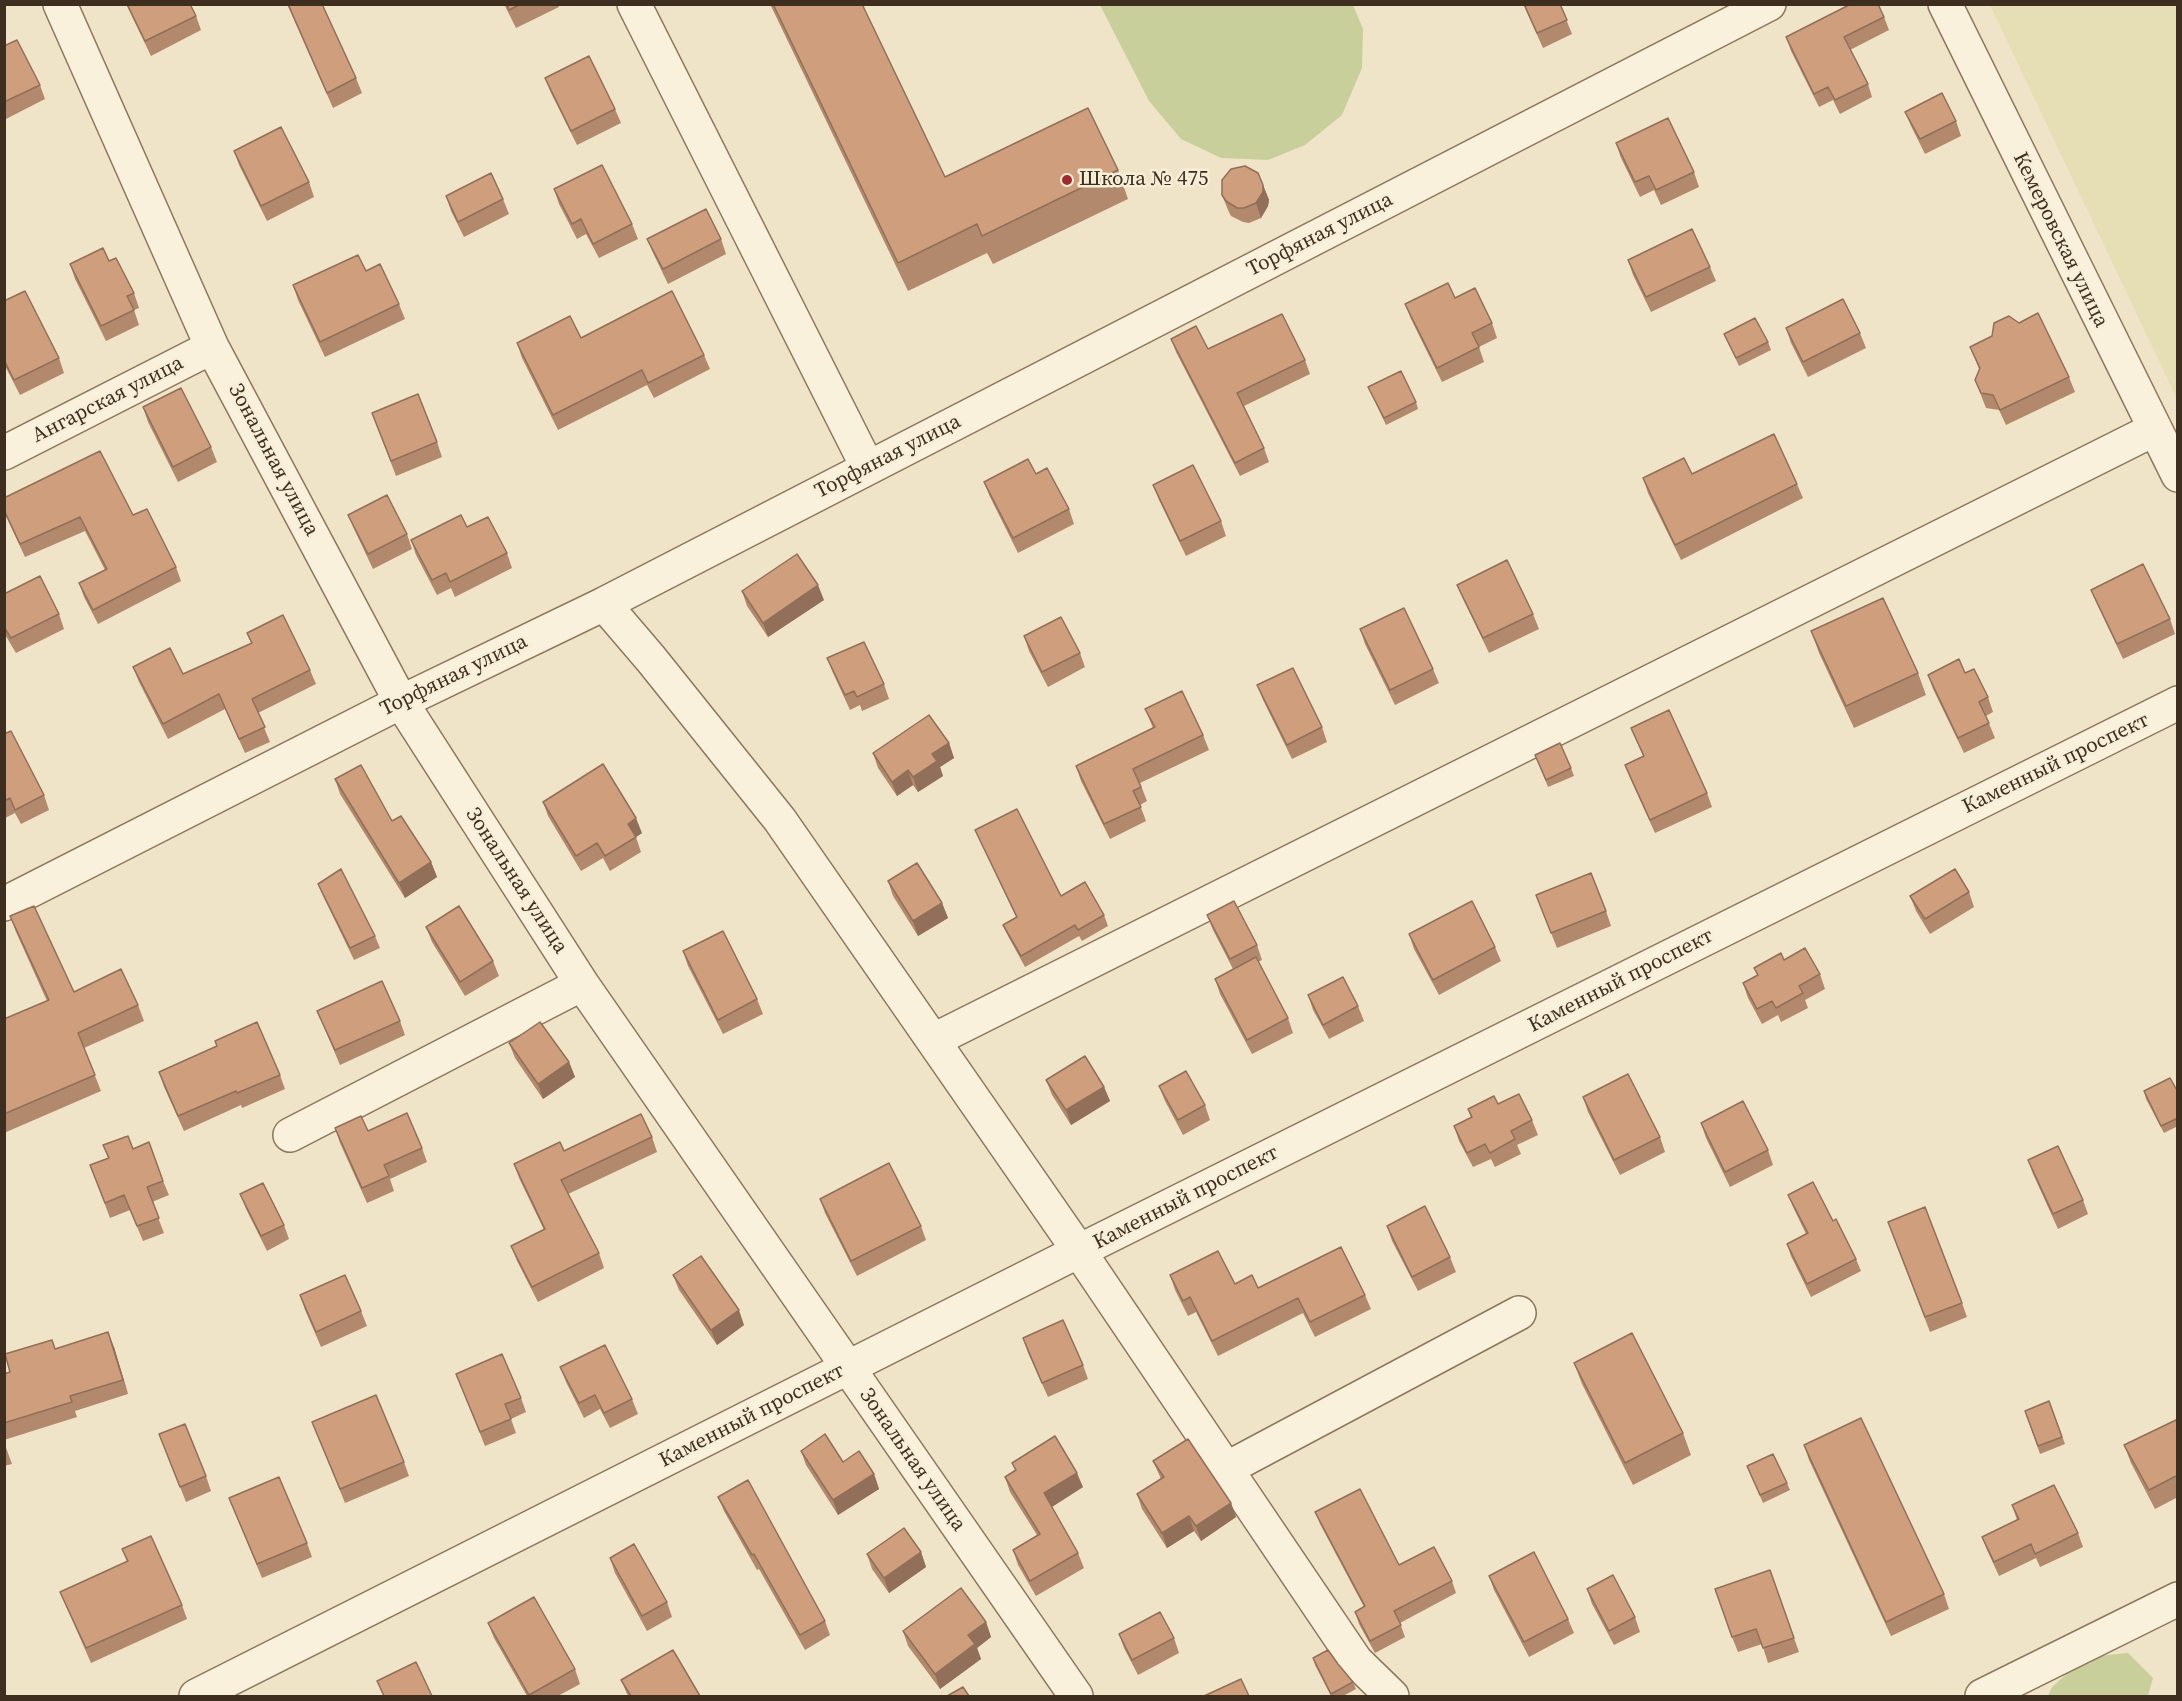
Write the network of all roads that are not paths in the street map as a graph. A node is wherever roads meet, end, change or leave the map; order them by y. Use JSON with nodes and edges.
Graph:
{"nodes":[{"id":1,"x":60,"y":4,"type":"edge"},
{"id":2,"x":634,"y":4,"type":"edge"},
{"id":3,"x":1769,"y":4,"type":"edge"},
{"id":4,"x":1945,"y":4,"type":"edge"},
{"id":5,"x":212,"y":347,"type":"junction"},
{"id":6,"x":2153,"y":430,"type":"junction"},
{"id":7,"x":4,"y":453,"type":"edge"},
{"id":8,"x":868,"y":468,"type":"junction"},
{"id":9,"x":2178,"y":475,"type":"edge"},
{"id":10,"x":604,"y":604,"type":"junction"},
{"id":11,"x":401,"y":702,"type":"junction"},
{"id":12,"x":2178,"y":703,"type":"edge"},
{"id":13,"x":4,"y":904,"type":"edge"},
{"id":14,"x":582,"y":984,"type":"junction"},
{"id":15,"x":934,"y":1040,"type":"junction"},
{"id":16,"x":290,"y":1135,"type":"dead end"},
{"id":17,"x":1079,"y":1251,"type":"junction"},
{"id":18,"x":1519,"y":1313,"type":"dead end"},
{"id":19,"x":849,"y":1368,"type":"junction"},
{"id":20,"x":1226,"y":1469,"type":"junction"},
{"id":21,"x":2178,"y":1599,"type":"edge"},
{"id":22,"x":196,"y":1696,"type":"edge"},
{"id":23,"x":1076,"y":1696,"type":"edge"},
{"id":24,"x":1392,"y":1696,"type":"edge"},
{"id":25,"x":1982,"y":1696,"type":"edge"}],
"edges":[{"from":1,"to":5,"type":"street","name":"Зональная улица"},
{"from":2,"to":8,"type":"street"},
{"from":3,"to":8,"type":"street","name":"Торфяная улица"},
{"from":4,"to":6,"type":"street","name":"Кемеровская улица"},
{"from":5,"to":7,"type":"street","name":"Ангарская улица"},
{"from":5,"to":11,"type":"street","name":"Зональная улица"},
{"from":6,"to":9,"type":"street","name":"Кемеровская улица"},
{"from":6,"to":15,"type":"street"},
{"from":8,"to":10,"type":"street","name":"Торфяная улица"},
{"from":10,"to":11,"type":"street","name":"Торфяная улица"},
{"from":10,"to":15,"type":"street"},
{"from":11,"to":13,"type":"street","name":"Торфяная улица"},
{"from":11,"to":14,"type":"street","name":"Зональная улица"},
{"from":12,"to":17,"type":"street","name":"Каменный проспект"},
{"from":14,"to":16,"type":"street"},
{"from":14,"to":19,"type":"street","name":"Зональная улица"},
{"from":15,"to":17,"type":"street"},
{"from":17,"to":19,"type":"street","name":"Каменный проспект"},
{"from":17,"to":20,"type":"street"},
{"from":18,"to":20,"type":"street"},
{"from":19,"to":22,"type":"street","name":"Каменный проспект"},
{"from":19,"to":23,"type":"street","name":"Зональная улица"},
{"from":20,"to":24,"type":"street"},
{"from":21,"to":25,"type":"street"}]}
